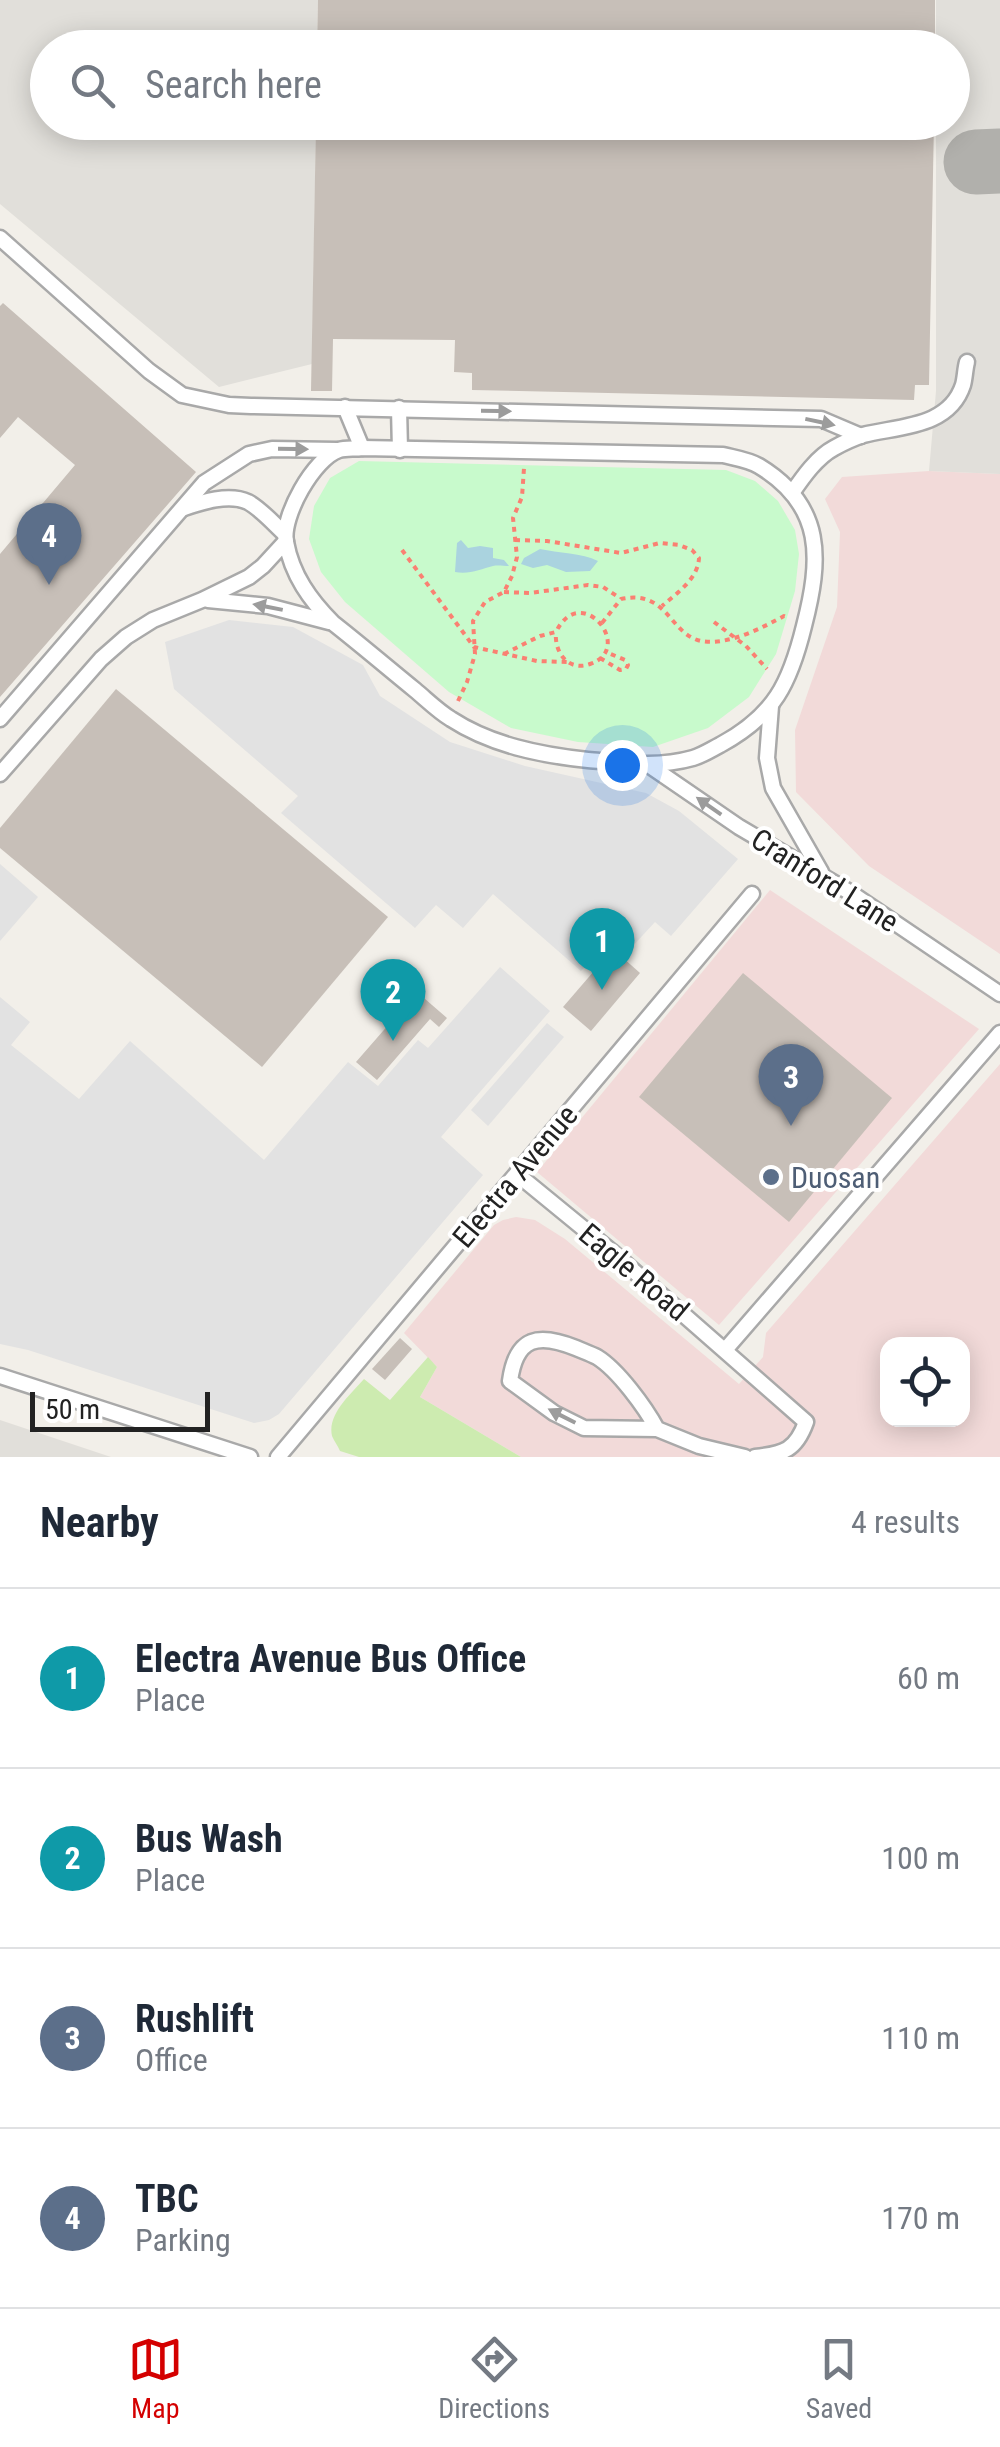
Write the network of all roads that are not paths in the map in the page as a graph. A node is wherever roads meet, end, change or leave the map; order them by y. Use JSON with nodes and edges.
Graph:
{"nodes":[{"id":1,"x":0,"y":238,"type":"edge"},
{"id":2,"x":967,"y":362,"type":"dead end"},
{"id":3,"x":345,"y":408,"type":"junction"},
{"id":4,"x":399,"y":408,"type":"junction"},
{"id":5,"x":861,"y":436,"type":"junction"},
{"id":6,"x":362,"y":448,"type":"junction"},
{"id":7,"x":337,"y":450,"type":"junction"},
{"id":8,"x":400,"y":450,"type":"junction"},
{"id":9,"x":792,"y":493,"type":"junction"},
{"id":10,"x":179,"y":510,"type":"junction"},
{"id":11,"x":286,"y":538,"type":"junction"},
{"id":12,"x":202,"y":600,"type":"junction"},
{"id":13,"x":333,"y":622,"type":"junction"},
{"id":14,"x":771,"y":706,"type":"junction"},
{"id":15,"x":0,"y":718,"type":"edge"},
{"id":16,"x":650,"y":766,"type":"junction"},
{"id":17,"x":0,"y":774,"type":"edge"},
{"id":18,"x":822,"y":874,"type":"junction"},
{"id":19,"x":752,"y":894,"type":"dead end"},
{"id":20,"x":1000,"y":994,"type":"edge"},
{"id":21,"x":1000,"y":1032,"type":"edge"},
{"id":22,"x":517,"y":1174,"type":"junction"},
{"id":23,"x":725,"y":1350,"type":"junction"},
{"id":24,"x":0,"y":1376,"type":"edge"},
{"id":25,"x":657,"y":1429,"type":"junction"},
{"id":26,"x":250,"y":1457,"type":"edge"},
{"id":27,"x":278,"y":1457,"type":"edge"},
{"id":28,"x":746,"y":1457,"type":"edge"},
{"id":29,"x":756,"y":1457,"type":"edge"}],
"edges":[{"from":1,"to":3,"type":"lane"},
{"from":2,"to":5,"type":"lane"},
{"from":3,"to":4,"type":"lane"},
{"from":3,"to":6,"type":"lane"},
{"from":4,"to":5,"type":"lane","one_way":true},
{"from":4,"to":8,"type":"lane"},
{"from":5,"to":9,"type":"lane"},
{"from":6,"to":7,"type":"lane"},
{"from":6,"to":8,"type":"lane"},
{"from":10,"to":7,"type":"lane","one_way":true},
{"from":7,"to":11,"type":"lane"},
{"from":8,"to":9,"type":"lane"},
{"from":9,"to":14,"type":"lane"},
{"from":10,"to":11,"type":"lane"},
{"from":10,"to":15,"type":"lane"},
{"from":11,"to":12,"type":"lane"},
{"from":11,"to":13,"type":"lane"},
{"from":13,"to":12,"type":"lane","one_way":true},
{"from":12,"to":17,"type":"lane"},
{"from":13,"to":16,"type":"lane"},
{"from":14,"to":16,"type":"lane"},
{"from":14,"to":18,"type":"lane"},
{"from":18,"to":16,"type":"lane","name":"Cranford Lane","one_way":true},
{"from":18,"to":20,"type":"lane","name":"Cranford Lane"},
{"from":19,"to":22,"type":"lane","name":"Electra Avenue"},
{"from":21,"to":23,"type":"lane"},
{"from":22,"to":23,"type":"lane","name":"Eagle Road"},
{"from":22,"to":27,"type":"lane","name":"Electra Avenue"},
{"from":23,"to":29,"type":"lane","name":"Eagle Road"},
{"from":24,"to":26,"type":"lane"},
{"from":25,"to":25,"type":"lane","one_way":true},
{"from":25,"to":28,"type":"lane"}]}
